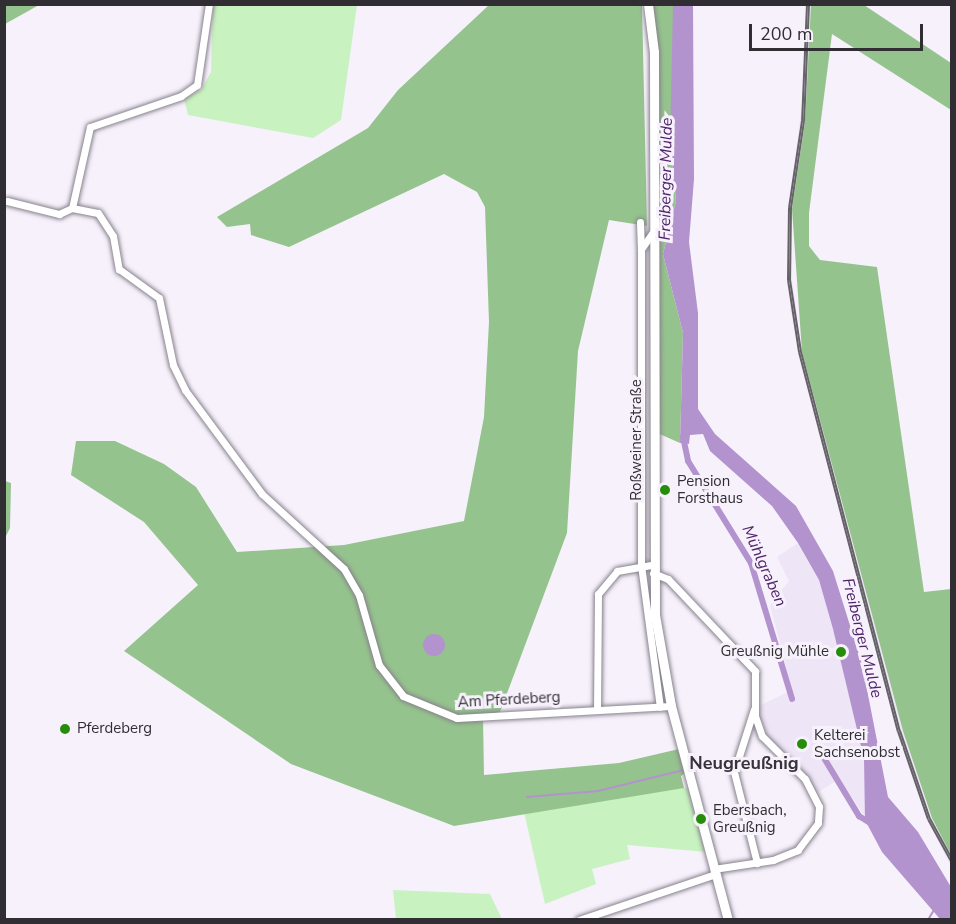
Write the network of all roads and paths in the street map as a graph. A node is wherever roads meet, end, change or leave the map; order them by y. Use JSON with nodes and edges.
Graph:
{"nodes":[{"id":1,"x":209,"y":4,"type":"edge"},
{"id":2,"x":648,"y":4,"type":"edge"},
{"id":3,"x":7,"y":201,"type":"dead end"},
{"id":4,"x":72,"y":208,"type":"junction"},
{"id":5,"x":640,"y":222,"type":"dead end"},
{"id":6,"x":653,"y":232,"type":"junction"},
{"id":7,"x":641,"y":249,"type":"junction"},
{"id":8,"x":641,"y":454,"type":"junction"},
{"id":9,"x":652,"y":454,"type":"junction"},
{"id":10,"x":641,"y":516,"type":"junction"},
{"id":11,"x":652,"y":516,"type":"junction"},
{"id":12,"x":641,"y":565,"type":"junction"},
{"id":13,"x":652,"y":569,"type":"junction"},
{"id":14,"x":755,"y":705,"type":"junction"},
{"id":15,"x":671,"y":706,"type":"junction"},
{"id":16,"x":660,"y":707,"type":"junction"},
{"id":17,"x":597,"y":710,"type":"junction"},
{"id":18,"x":757,"y":863,"type":"junction"},
{"id":19,"x":715,"y":871,"type":"junction"},
{"id":20,"x":579,"y":920,"type":"edge"},
{"id":21,"x":728,"y":920,"type":"edge"}],
"edges":[{"from":1,"to":4,"type":"street"},
{"from":2,"to":6,"type":"main road","name":"Roßweiner Straße"},
{"from":3,"to":4,"type":"street"},
{"from":4,"to":17,"type":"street","name":"Am Pferdeberg"},
{"from":5,"to":7,"type":"street"},
{"from":6,"to":7,"type":"street"},
{"from":6,"to":9,"type":"main road","name":"Roßweiner Straße"},
{"from":7,"to":8,"type":"street"},
{"from":8,"to":9,"type":"street"},
{"from":8,"to":10,"type":"street"},
{"from":9,"to":11,"type":"main road","name":"Roßweiner Straße"},
{"from":10,"to":11,"type":"street"},
{"from":10,"to":12,"type":"street"},
{"from":11,"to":13,"type":"main road","name":"Roßweiner Straße"},
{"from":12,"to":13,"type":"street"},
{"from":12,"to":16,"type":"street"},
{"from":12,"to":17,"type":"street"},
{"from":13,"to":14,"type":"street"},
{"from":13,"to":15,"type":"main road","name":"Roßweiner Straße"},
{"from":14,"to":18,"type":"street"},
{"from":14,"to":18,"type":"street"},
{"from":15,"to":16,"type":"street","name":"Am Pferdeberg"},
{"from":15,"to":19,"type":"main road","name":"Roßweiner Straße"},
{"from":16,"to":17,"type":"street","name":"Am Pferdeberg"},
{"from":18,"to":19,"type":"street"},
{"from":19,"to":20,"type":"street"},
{"from":19,"to":21,"type":"main road","name":"Roßweiner Straße"}]}
